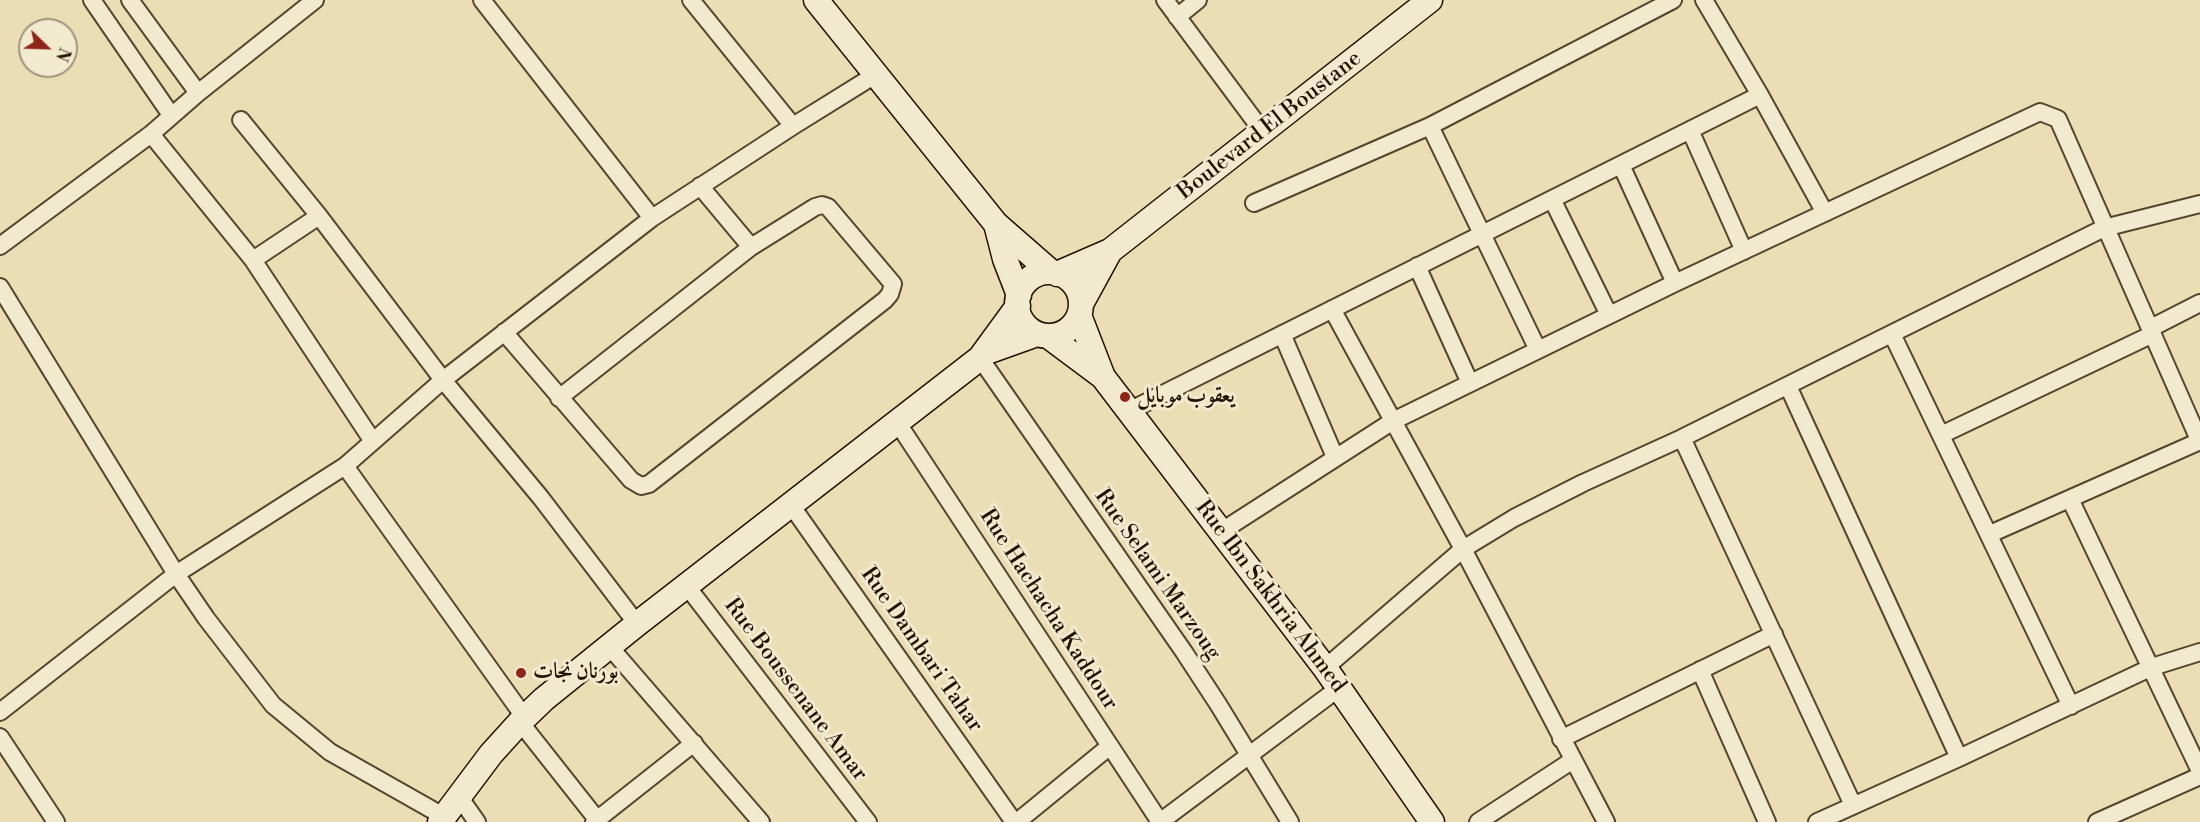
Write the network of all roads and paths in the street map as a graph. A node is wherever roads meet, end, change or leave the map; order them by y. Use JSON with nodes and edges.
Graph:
{"nodes":[{"id":1,"x":92,"y":0,"type":"edge"},
{"id":2,"x":130,"y":0,"type":"edge"},
{"id":3,"x":315,"y":0,"type":"edge"},
{"id":4,"x":482,"y":0,"type":"edge"},
{"id":5,"x":691,"y":0,"type":"edge"},
{"id":6,"x":816,"y":0,"type":"edge"},
{"id":7,"x":1165,"y":0,"type":"edge"},
{"id":8,"x":1198,"y":0,"type":"edge"},
{"id":9,"x":1430,"y":0,"type":"edge"},
{"id":10,"x":1673,"y":0,"type":"edge"},
{"id":11,"x":1704,"y":0,"type":"edge"},
{"id":12,"x":1177,"y":17,"type":"junction"},
{"id":13,"x":875,"y":75,"type":"junction"},
{"id":14,"x":198,"y":93,"type":"junction"},
{"id":15,"x":1760,"y":95,"type":"junction"},
{"id":16,"x":171,"y":115,"type":"junction"},
{"id":17,"x":241,"y":120,"type":"dead end"},
{"id":18,"x":793,"y":126,"type":"junction"},
{"id":19,"x":1431,"y":126,"type":"junction"},
{"id":20,"x":1690,"y":130,"type":"junction"},
{"id":21,"x":1263,"y":132,"type":"junction"},
{"id":22,"x":151,"y":134,"type":"junction"},
{"id":23,"x":1621,"y":165,"type":"junction"},
{"id":24,"x":700,"y":186,"type":"junction"},
{"id":25,"x":1552,"y":199,"type":"junction"},
{"id":26,"x":1254,"y":203,"type":"dead end"},
{"id":27,"x":2200,"y":204,"type":"edge"},
{"id":28,"x":1825,"y":213,"type":"junction"},
{"id":29,"x":319,"y":216,"type":"junction"},
{"id":30,"x":652,"y":218,"type":"junction"},
{"id":31,"x":996,"y":224,"type":"junction"},
{"id":32,"x":2104,"y":228,"type":"junction"},
{"id":33,"x":1481,"y":234,"type":"junction"},
{"id":34,"x":0,"y":246,"type":"edge"},
{"id":35,"x":751,"y":247,"type":"junction"},
{"id":36,"x":1110,"y":251,"type":"junction"},
{"id":37,"x":1744,"y":251,"type":"junction"},
{"id":38,"x":253,"y":260,"type":"junction"},
{"id":39,"x":1416,"y":266,"type":"junction"},
{"id":40,"x":1054,"y":273,"type":"junction"},
{"id":41,"x":1675,"y":283,"type":"junction"},
{"id":42,"x":0,"y":287,"type":"edge"},
{"id":43,"x":1018,"y":300,"type":"junction"},
{"id":44,"x":2200,"y":303,"type":"edge"},
{"id":45,"x":1332,"y":309,"type":"junction"},
{"id":46,"x":1080,"y":310,"type":"junction"},
{"id":47,"x":1609,"y":315,"type":"junction"},
{"id":48,"x":2152,"y":331,"type":"junction"},
{"id":49,"x":504,"y":332,"type":"junction"},
{"id":50,"x":1282,"y":334,"type":"junction"},
{"id":51,"x":1892,"y":334,"type":"junction"},
{"id":52,"x":1042,"y":335,"type":"junction"},
{"id":53,"x":1538,"y":350,"type":"junction"},
{"id":54,"x":982,"y":355,"type":"junction"},
{"id":55,"x":1102,"y":377,"type":"junction"},
{"id":56,"x":444,"y":380,"type":"junction"},
{"id":57,"x":1470,"y":384,"type":"junction"},
{"id":58,"x":1788,"y":386,"type":"junction"},
{"id":59,"x":559,"y":398,"type":"junction"},
{"id":60,"x":1129,"y":411,"type":"junction"},
{"id":61,"x":1393,"y":421,"type":"junction"},
{"id":62,"x":897,"y":422,"type":"junction"},
{"id":63,"x":1941,"y":435,"type":"junction"},
{"id":64,"x":1682,"y":438,"type":"junction"},
{"id":65,"x":372,"y":440,"type":"junction"},
{"id":66,"x":2200,"y":441,"type":"edge"},
{"id":67,"x":1335,"y":457,"type":"junction"},
{"id":68,"x":345,"y":466,"type":"junction"},
{"id":69,"x":2070,"y":499,"type":"junction"},
{"id":70,"x":791,"y":504,"type":"junction"},
{"id":71,"x":1222,"y":531,"type":"junction"},
{"id":72,"x":1990,"y":534,"type":"junction"},
{"id":73,"x":1463,"y":549,"type":"junction"},
{"id":74,"x":176,"y":574,"type":"junction"},
{"id":75,"x":686,"y":585,"type":"junction"},
{"id":76,"x":637,"y":624,"type":"junction"},
{"id":77,"x":1774,"y":634,"type":"junction"},
{"id":78,"x":609,"y":646,"type":"junction"},
{"id":79,"x":2200,"y":652,"type":"edge"},
{"id":80,"x":2152,"y":667,"type":"junction"},
{"id":81,"x":1325,"y":668,"type":"junction"},
{"id":82,"x":1700,"y":670,"type":"junction"},
{"id":83,"x":1339,"y":688,"type":"junction"},
{"id":84,"x":2071,"y":706,"type":"junction"},
{"id":85,"x":0,"y":712,"type":"edge"},
{"id":86,"x":522,"y":720,"type":"junction"},
{"id":87,"x":0,"y":737,"type":"edge"},
{"id":88,"x":1562,"y":739,"type":"junction"},
{"id":89,"x":694,"y":743,"type":"junction"},
{"id":90,"x":1110,"y":746,"type":"junction"},
{"id":91,"x":1248,"y":755,"type":"junction"},
{"id":92,"x":1959,"y":758,"type":"junction"},
{"id":93,"x":1573,"y":760,"type":"junction"},
{"id":94,"x":2200,"y":771,"type":"edge"},
{"id":95,"x":2200,"y":776,"type":"edge"},
{"id":96,"x":458,"y":795,"type":"junction"},
{"id":97,"x":1853,"y":806,"type":"junction"},
{"id":98,"x":442,"y":819,"type":"edge"},
{"id":99,"x":597,"y":821,"type":"edge"},
{"id":100,"x":56,"y":822,"type":"edge"},
{"id":101,"x":477,"y":822,"type":"edge"},
{"id":102,"x":761,"y":822,"type":"edge"},
{"id":103,"x":868,"y":822,"type":"edge"},
{"id":104,"x":1015,"y":822,"type":"edge"},
{"id":105,"x":1160,"y":822,"type":"edge"},
{"id":106,"x":1290,"y":822,"type":"edge"},
{"id":107,"x":1432,"y":822,"type":"edge"},
{"id":108,"x":1478,"y":822,"type":"edge"},
{"id":109,"x":1606,"y":822,"type":"edge"},
{"id":110,"x":1767,"y":822,"type":"edge"},
{"id":111,"x":1817,"y":822,"type":"edge"},
{"id":112,"x":2097,"y":822,"type":"edge"}],
"edges":[{"from":1,"to":16,"type":"street"},
{"from":2,"to":14,"type":"street"},
{"from":3,"to":14,"type":"street"},
{"from":4,"to":30,"type":"street"},
{"from":5,"to":18,"type":"street"},
{"from":6,"to":13,"type":"main road"},
{"from":7,"to":12,"type":"street"},
{"from":8,"to":12,"type":"street"},
{"from":9,"to":21,"type":"main road","name":"Boulevard El Boustane"},
{"from":10,"to":19,"type":"street"},
{"from":11,"to":15,"type":"street"},
{"from":12,"to":21,"type":"street"},
{"from":13,"to":18,"type":"street"},
{"from":13,"to":31,"type":"main road"},
{"from":14,"to":16,"type":"street"},
{"from":15,"to":20,"type":"street"},
{"from":15,"to":28,"type":"street"},
{"from":16,"to":22,"type":"street"},
{"from":17,"to":29,"type":"street"},
{"from":18,"to":24,"type":"street"},
{"from":19,"to":26,"type":"street"},
{"from":19,"to":33,"type":"street"},
{"from":20,"to":23,"type":"street"},
{"from":20,"to":37,"type":"street"},
{"from":21,"to":36,"type":"main road","name":"Boulevard El Boustane"},
{"from":22,"to":34,"type":"street"},
{"from":22,"to":38,"type":"street"},
{"from":23,"to":25,"type":"street"},
{"from":23,"to":41,"type":"street"},
{"from":24,"to":30,"type":"street"},
{"from":24,"to":35,"type":"street"},
{"from":25,"to":33,"type":"street"},
{"from":25,"to":47,"type":"street"},
{"from":27,"to":32,"type":"street"},
{"from":28,"to":32,"type":"street"},
{"from":28,"to":37,"type":"street"},
{"from":29,"to":38,"type":"street"},
{"from":29,"to":56,"type":"street"},
{"from":30,"to":49,"type":"street"},
{"from":31,"to":40,"type":"main road"},
{"from":31,"to":43,"type":"main road"},
{"from":32,"to":48,"type":"street"},
{"from":32,"to":51,"type":"street"},
{"from":33,"to":39,"type":"street"},
{"from":33,"to":53,"type":"street"},
{"from":35,"to":59,"type":"street"},
{"from":35,"to":59,"type":"street"},
{"from":36,"to":40,"type":"main road"},
{"from":36,"to":46,"type":"main road"},
{"from":37,"to":41,"type":"street"},
{"from":38,"to":65,"type":"street"},
{"from":39,"to":45,"type":"street"},
{"from":39,"to":57,"type":"street"},
{"from":40,"to":43,"type":"main road"},
{"from":40,"to":46,"type":"main road"},
{"from":41,"to":47,"type":"street"},
{"from":42,"to":74,"type":"street"},
{"from":43,"to":52,"type":"main road"},
{"from":43,"to":54,"type":"main road"},
{"from":44,"to":48,"type":"street"},
{"from":45,"to":50,"type":"street"},
{"from":45,"to":61,"type":"street"},
{"from":46,"to":52,"type":"main road"},
{"from":46,"to":55,"type":"main road"},
{"from":47,"to":53,"type":"street"},
{"from":48,"to":63,"type":"street"},
{"from":48,"to":66,"type":"street"},
{"from":49,"to":56,"type":"street"},
{"from":49,"to":59,"type":"street"},
{"from":50,"to":60,"type":"street"},
{"from":50,"to":67,"type":"street"},
{"from":51,"to":58,"type":"street"},
{"from":51,"to":63,"type":"street"},
{"from":52,"to":54,"type":"main road"},
{"from":52,"to":55,"type":"main road"},
{"from":53,"to":57,"type":"street"},
{"from":54,"to":62,"type":"main road"},
{"from":54,"to":91,"type":"street","name":"Rue Selami Marzoug"},
{"from":55,"to":60,"type":"main road","name":"Rue Ibn Sakhria Ahmed"},
{"from":56,"to":65,"type":"street"},
{"from":56,"to":76,"type":"street"},
{"from":57,"to":61,"type":"street"},
{"from":58,"to":64,"type":"street"},
{"from":58,"to":92,"type":"street"},
{"from":60,"to":71,"type":"main road","name":"Rue Ibn Sakhria Ahmed"},
{"from":61,"to":67,"type":"street"},
{"from":61,"to":73,"type":"street"},
{"from":62,"to":70,"type":"main road"},
{"from":62,"to":90,"type":"street","name":"Rue Hachacha Kaddour"},
{"from":63,"to":72,"type":"street"},
{"from":64,"to":73,"type":"street"},
{"from":64,"to":77,"type":"street"},
{"from":65,"to":68,"type":"street"},
{"from":66,"to":69,"type":"street"},
{"from":67,"to":71,"type":"street"},
{"from":68,"to":74,"type":"street"},
{"from":68,"to":86,"type":"street"},
{"from":69,"to":72,"type":"street"},
{"from":69,"to":80,"type":"street"},
{"from":70,"to":75,"type":"main road"},
{"from":70,"to":104,"type":"street","name":"Rue Dambari Tahar"},
{"from":71,"to":81,"type":"main road","name":"Rue Ibn Sakhria Ahmed"},
{"from":72,"to":84,"type":"street"},
{"from":73,"to":81,"type":"street"},
{"from":73,"to":88,"type":"street"},
{"from":74,"to":85,"type":"street"},
{"from":74,"to":98,"type":"street"},
{"from":75,"to":76,"type":"main road"},
{"from":75,"to":103,"type":"street","name":"Rue Boussenane Amar"},
{"from":76,"to":78,"type":"main road"},
{"from":77,"to":82,"type":"street"},
{"from":77,"to":97,"type":"street"},
{"from":78,"to":86,"type":"main road"},
{"from":78,"to":89,"type":"street"},
{"from":79,"to":80,"type":"street"},
{"from":80,"to":84,"type":"street"},
{"from":80,"to":94,"type":"street"},
{"from":81,"to":83,"type":"main road","name":"Rue Ibn Sakhria Ahmed"},
{"from":82,"to":88,"type":"street"},
{"from":82,"to":110,"type":"street"},
{"from":83,"to":91,"type":"street"},
{"from":83,"to":107,"type":"main road","name":"Rue Ibn Sakhria Ahmed"},
{"from":84,"to":92,"type":"street"},
{"from":86,"to":96,"type":"main road"},
{"from":86,"to":99,"type":"street"},
{"from":87,"to":100,"type":"street"},
{"from":88,"to":93,"type":"street"},
{"from":89,"to":99,"type":"street"},
{"from":89,"to":102,"type":"street"},
{"from":90,"to":104,"type":"street"},
{"from":90,"to":105,"type":"street","name":"Rue Hachacha Kaddour"},
{"from":91,"to":105,"type":"street"},
{"from":91,"to":106,"type":"street","name":"Rue Selami Marzoug"},
{"from":92,"to":97,"type":"street"},
{"from":93,"to":108,"type":"street"},
{"from":93,"to":109,"type":"street"},
{"from":95,"to":112,"type":"street"},
{"from":96,"to":98,"type":"main road"},
{"from":96,"to":101,"type":"street"},
{"from":97,"to":111,"type":"street"}]}
